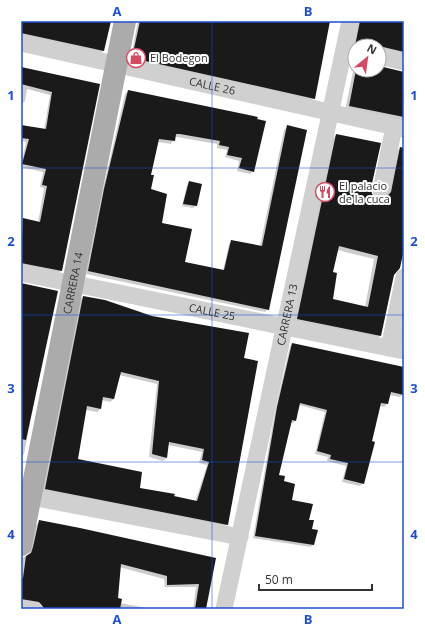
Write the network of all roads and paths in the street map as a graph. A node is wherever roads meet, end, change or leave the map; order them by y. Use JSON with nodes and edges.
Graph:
{"nodes":[{"id":1,"x":125,"y":21,"type":"edge"},
{"id":2,"x":350,"y":21,"type":"edge"},
{"id":3,"x":349,"y":38,"type":"edge"},
{"id":4,"x":21,"y":43,"type":"edge"},
{"id":5,"x":347,"y":56,"type":"edge"},
{"id":6,"x":387,"y":58,"type":"edge"},
{"id":7,"x":404,"y":62,"type":"edge"},
{"id":8,"x":116,"y":64,"type":"junction"},
{"id":9,"x":329,"y":112,"type":"junction"},
{"id":10,"x":399,"y":128,"type":"edge"},
{"id":11,"x":381,"y":190,"type":"dead end"},
{"id":12,"x":21,"y":273,"type":"edge"},
{"id":13,"x":404,"y":277,"type":"edge"},
{"id":14,"x":71,"y":284,"type":"junction"},
{"id":15,"x":285,"y":326,"type":"junction"},
{"id":16,"x":397,"y":349,"type":"edge"},
{"id":17,"x":26,"y":496,"type":"edge"},
{"id":18,"x":240,"y":537,"type":"junction"},
{"id":19,"x":21,"y":545,"type":"edge"},
{"id":20,"x":21,"y":606,"type":"edge"},
{"id":21,"x":38,"y":609,"type":"edge"},
{"id":22,"x":224,"y":609,"type":"edge"}],
"edges":[{"from":1,"to":8,"type":"main road","name":"CARRERA 14"},
{"from":2,"to":3,"type":"street","name":"CARRERA 13"},
{"from":4,"to":8,"type":"street","name":"CALLE 26"},
{"from":5,"to":9,"type":"street","name":"CARRERA 13"},
{"from":6,"to":7,"type":"street"},
{"from":8,"to":9,"type":"street","name":"CALLE 26"},
{"from":8,"to":14,"type":"main road","name":"CARRERA 14"},
{"from":9,"to":10,"type":"street","name":"CALLE 26"},
{"from":9,"to":15,"type":"street","name":"CARRERA 13"},
{"from":10,"to":11,"type":"street"},
{"from":12,"to":14,"type":"street","name":"CALLE 25"},
{"from":13,"to":16,"type":"street"},
{"from":14,"to":15,"type":"street","name":"CALLE 25"},
{"from":14,"to":17,"type":"main road","name":"CARRERA 14"},
{"from":15,"to":16,"type":"street","name":"CALLE 25"},
{"from":15,"to":18,"type":"street","name":"CARRERA 13"},
{"from":17,"to":18,"type":"street"},
{"from":17,"to":19,"type":"main road","name":"CARRERA 14"},
{"from":18,"to":22,"type":"street","name":"CARRERA 13"},
{"from":20,"to":21,"type":"street"}]}
